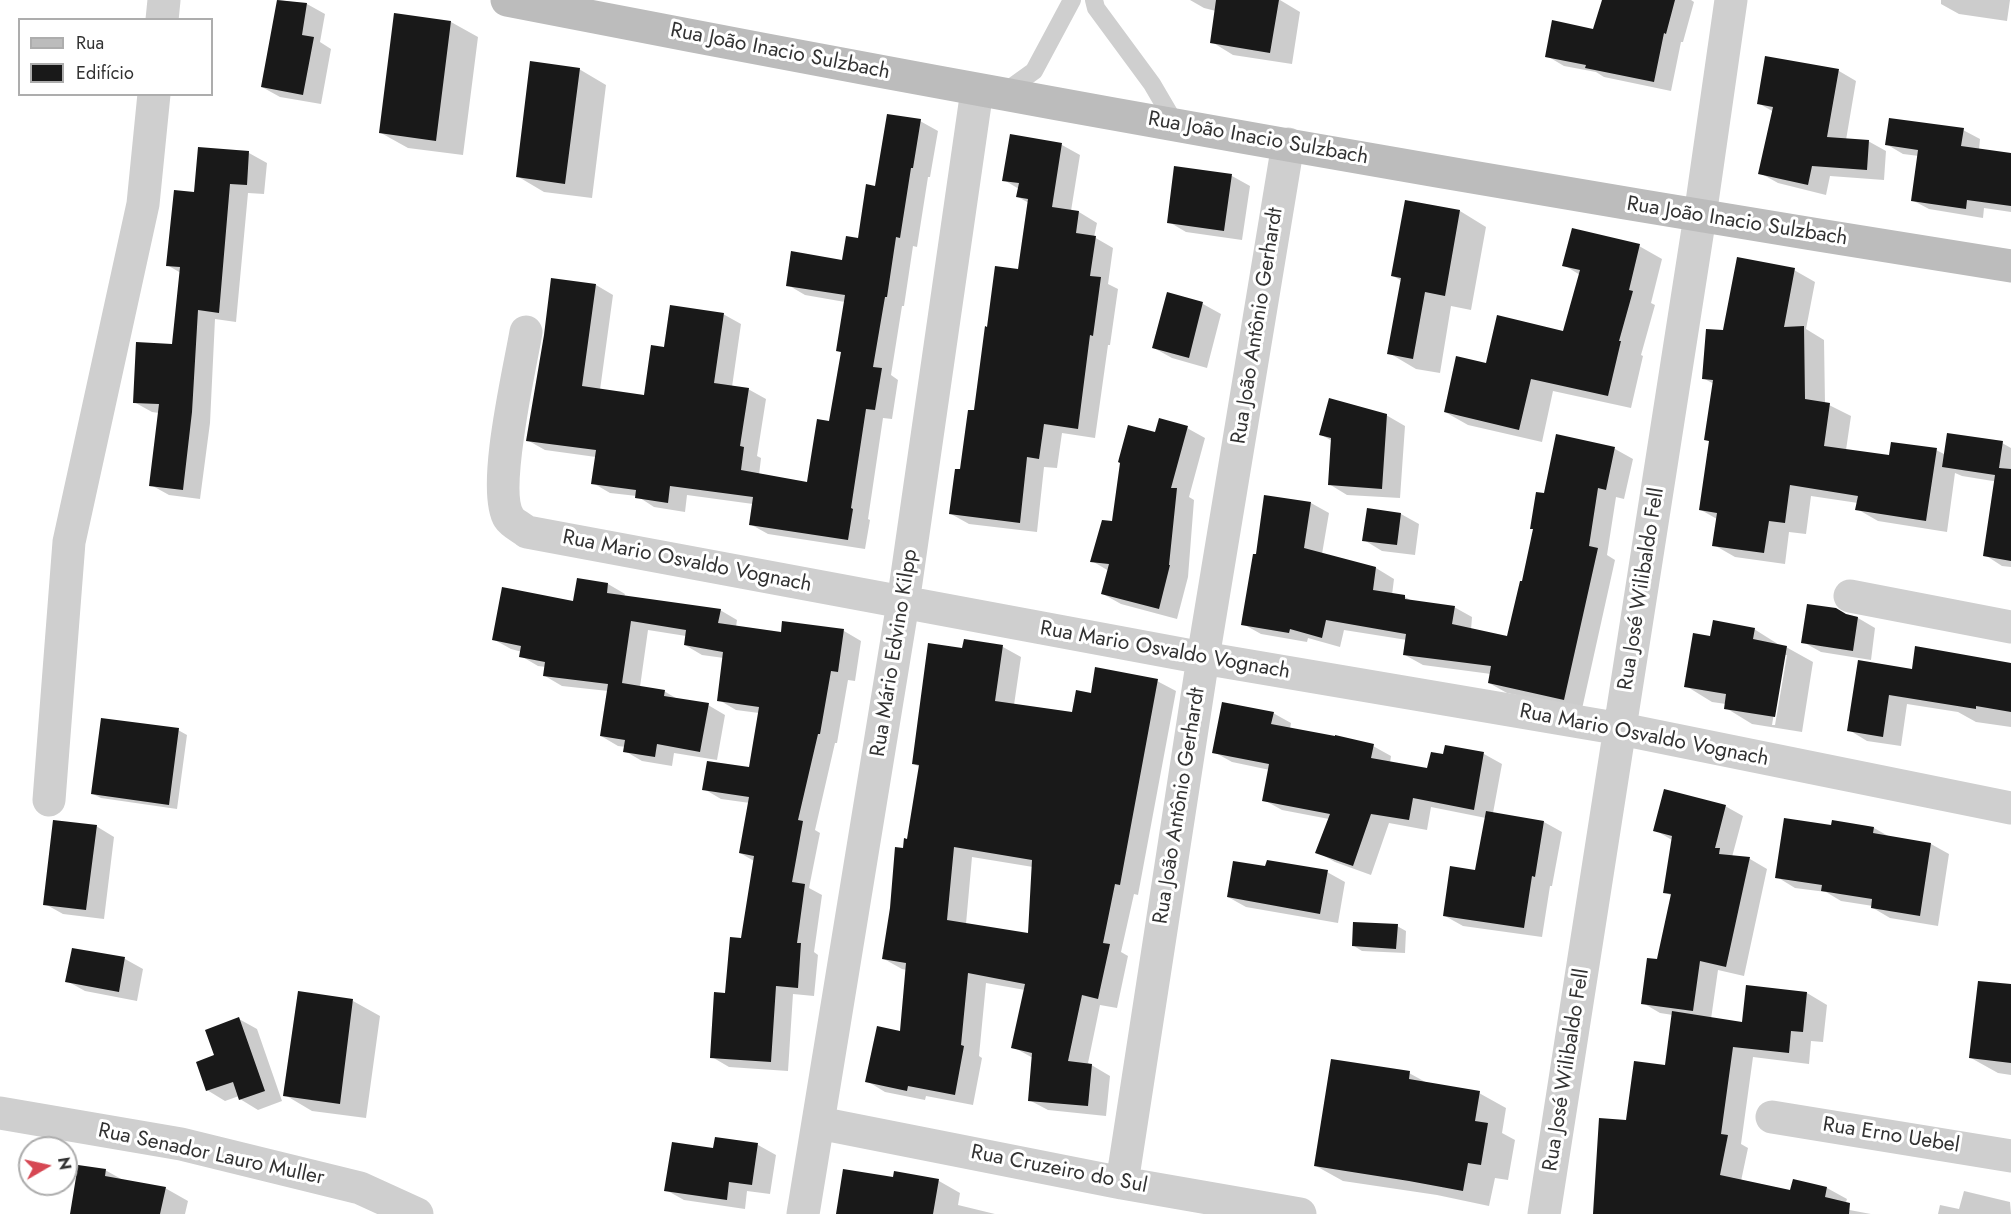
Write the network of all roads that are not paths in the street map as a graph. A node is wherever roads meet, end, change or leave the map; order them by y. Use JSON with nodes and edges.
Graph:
{"nodes":[{"id":1,"x":164,"y":0,"type":"edge"},
{"id":2,"x":507,"y":0,"type":"edge"},
{"id":3,"x":1072,"y":0,"type":"edge"},
{"id":4,"x":1094,"y":0,"type":"edge"},
{"id":5,"x":1731,"y":0,"type":"edge"},
{"id":6,"x":559,"y":5,"type":"edge"},
{"id":7,"x":162,"y":18,"type":"edge"},
{"id":8,"x":989,"y":92,"type":"junction"},
{"id":9,"x":154,"y":96,"type":"edge"},
{"id":10,"x":1176,"y":125,"type":"junction"},
{"id":11,"x":1288,"y":144,"type":"junction"},
{"id":12,"x":1700,"y":216,"type":"junction"},
{"id":13,"x":2011,"y":266,"type":"edge"},
{"id":14,"x":526,"y":332,"type":"dead end"},
{"id":15,"x":1850,"y":596,"type":"dead end"},
{"id":16,"x":903,"y":603,"type":"junction"},
{"id":17,"x":2011,"y":627,"type":"edge"},
{"id":18,"x":1203,"y":658,"type":"junction"},
{"id":19,"x":1621,"y":729,"type":"junction"},
{"id":20,"x":49,"y":800,"type":"dead end"},
{"id":21,"x":2011,"y":808,"type":"edge"},
{"id":22,"x":0,"y":1113,"type":"edge"},
{"id":23,"x":1772,"y":1117,"type":"dead end"},
{"id":24,"x":819,"y":1123,"type":"junction"},
{"id":25,"x":2011,"y":1156,"type":"edge"},
{"id":26,"x":1122,"y":1183,"type":"junction"},
{"id":27,"x":417,"y":1214,"type":"edge"},
{"id":28,"x":803,"y":1214,"type":"edge"},
{"id":29,"x":1300,"y":1214,"type":"edge"},
{"id":30,"x":1544,"y":1214,"type":"edge"}],
"edges":[{"from":1,"to":7,"type":"street"},
{"from":2,"to":6,"type":"street","name":"Rua João Inacio Sulzbach"},
{"from":3,"to":8,"type":"lane"},
{"from":4,"to":10,"type":"lane"},
{"from":5,"to":12,"type":"street","name":"Rua José Wilibaldo Fell"},
{"from":6,"to":8,"type":"street","name":"Rua João Inacio Sulzbach"},
{"from":8,"to":10,"type":"street","name":"Rua João Inacio Sulzbach"},
{"from":8,"to":16,"type":"street","name":"Rua Mário Edvino Kilpp"},
{"from":9,"to":20,"type":"street"},
{"from":10,"to":11,"type":"street","name":"Rua João Inacio Sulzbach"},
{"from":11,"to":12,"type":"street","name":"Rua João Inacio Sulzbach"},
{"from":11,"to":18,"type":"street","name":"Rua João Antônio Gerhardt"},
{"from":12,"to":13,"type":"street","name":"Rua João Inacio Sulzbach"},
{"from":12,"to":19,"type":"street","name":"Rua José Wilibaldo Fell"},
{"from":14,"to":16,"type":"street","name":"Rua Mario Osvaldo Vognach"},
{"from":15,"to":17,"type":"street"},
{"from":16,"to":18,"type":"street","name":"Rua Mario Osvaldo Vognach"},
{"from":16,"to":24,"type":"street","name":"Rua Mário Edvino Kilpp"},
{"from":18,"to":19,"type":"street","name":"Rua Mario Osvaldo Vognach"},
{"from":18,"to":26,"type":"street","name":"Rua João Antônio Gerhardt"},
{"from":19,"to":21,"type":"street","name":"Rua Mario Osvaldo Vognach"},
{"from":19,"to":30,"type":"street","name":"Rua José Wilibaldo Fell"},
{"from":22,"to":27,"type":"street","name":"Rua Senador Lauro Muller"},
{"from":23,"to":25,"type":"street","name":"Rua Erno Uebel"},
{"from":24,"to":26,"type":"street","name":"Rua Cruzeiro do Sul"},
{"from":24,"to":28,"type":"street","name":"Rua Mário Edvino Kilpp"},
{"from":26,"to":29,"type":"street","name":"Rua Cruzeiro do Sul"}]}
